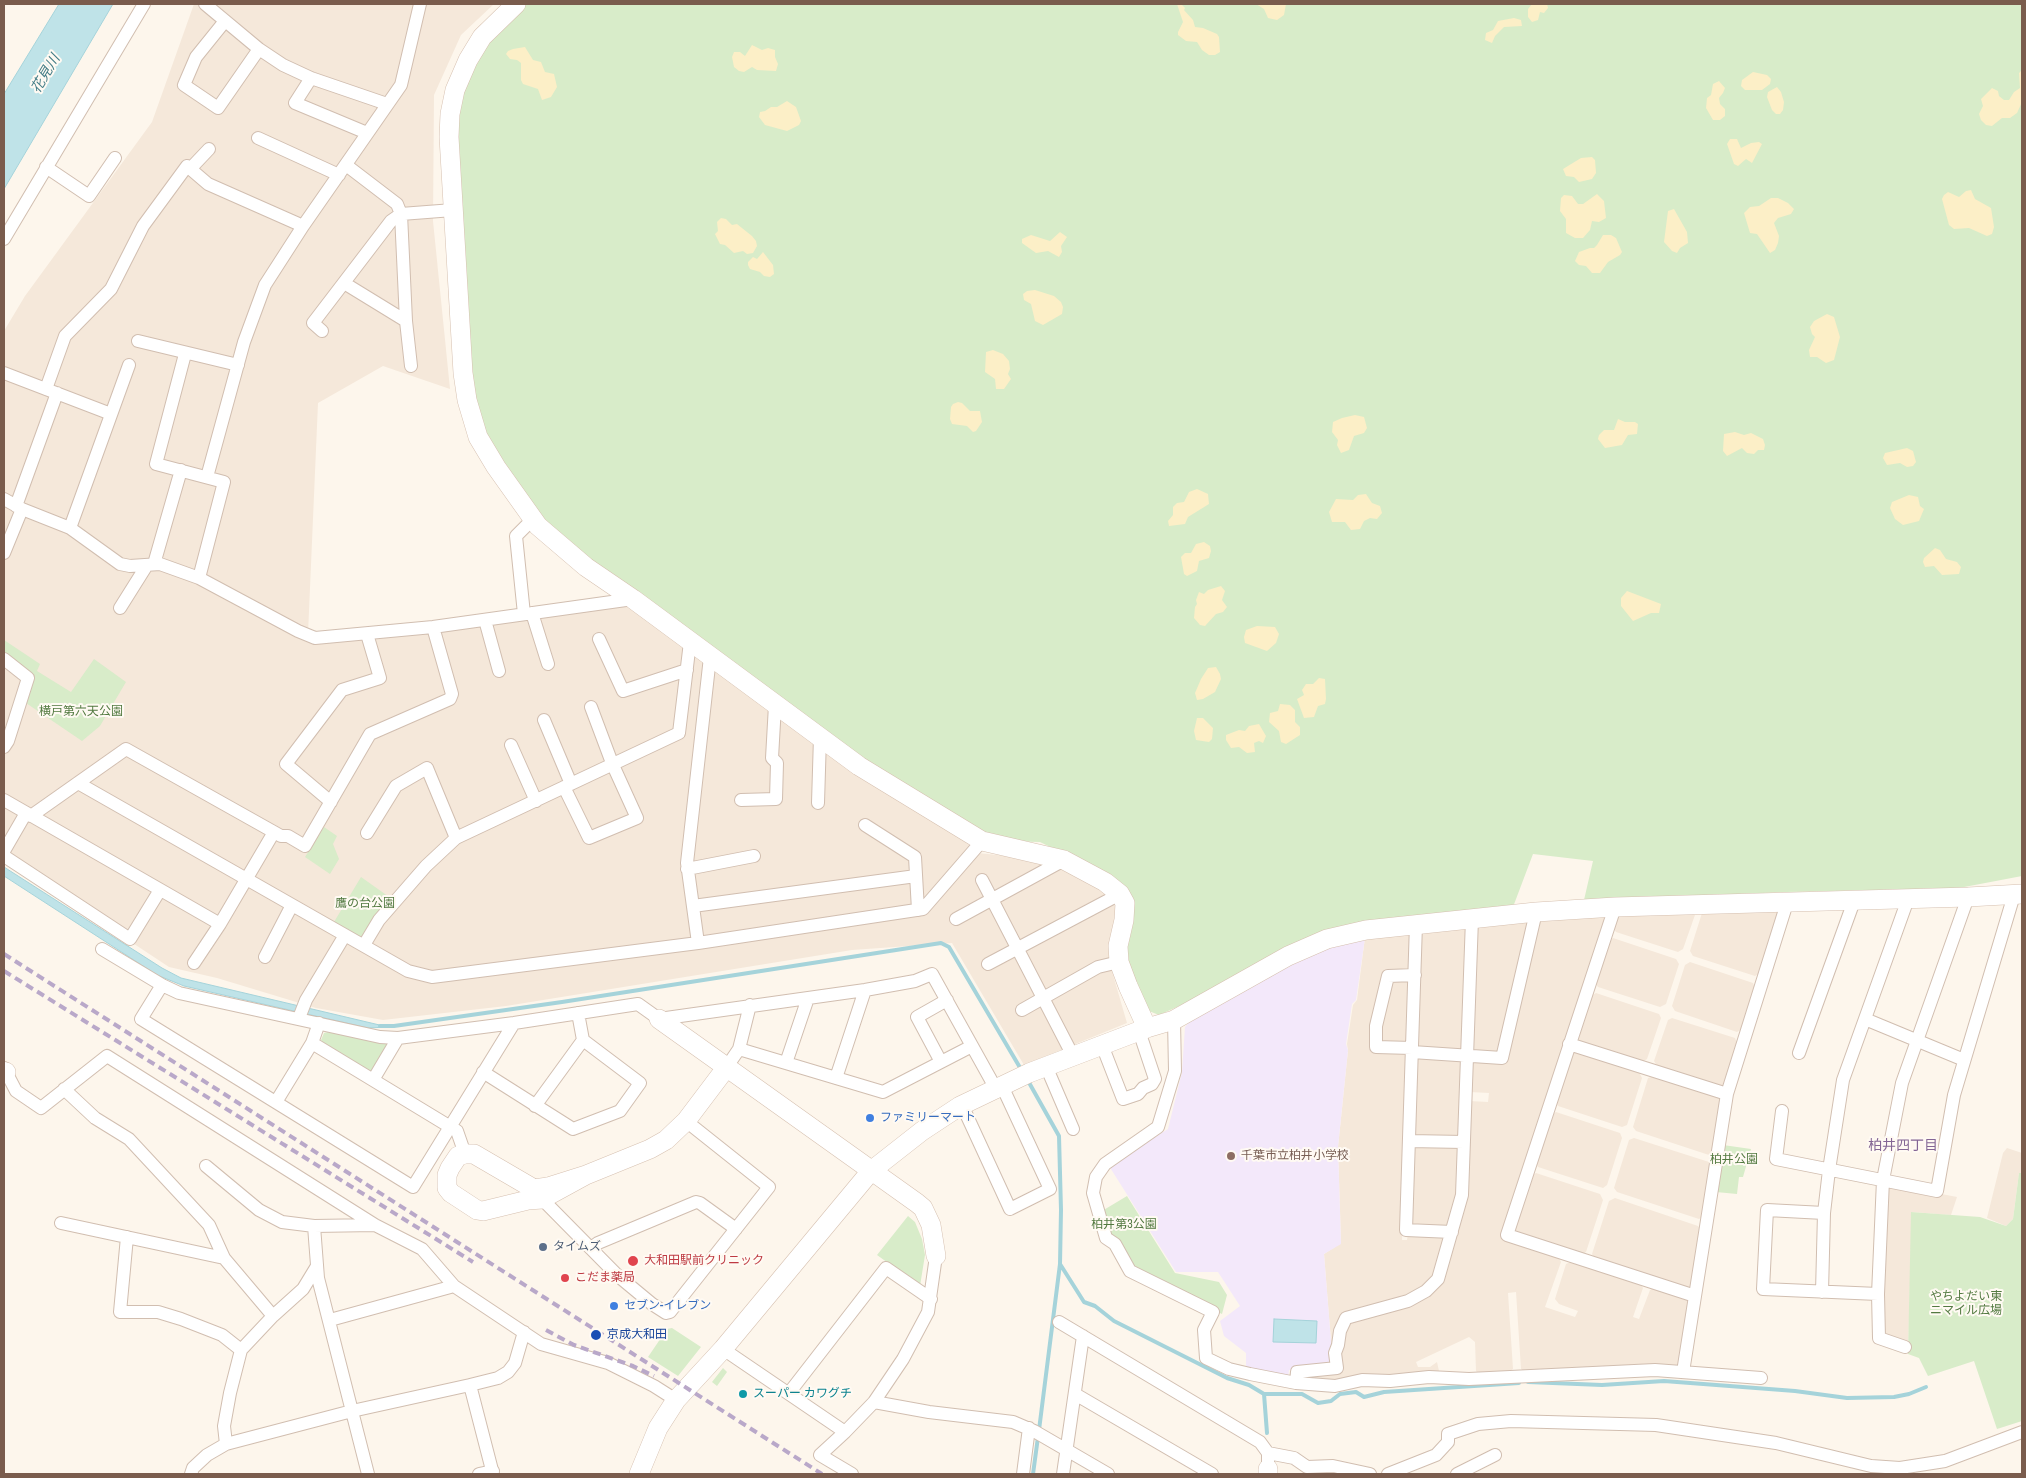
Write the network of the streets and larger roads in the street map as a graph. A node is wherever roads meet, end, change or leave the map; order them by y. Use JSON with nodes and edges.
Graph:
{"nodes":[{"id":1,"x":144,"y":4,"type":"edge"},
{"id":2,"x":205,"y":4,"type":"edge"},
{"id":3,"x":420,"y":4,"type":"edge"},
{"id":4,"x":516,"y":4,"type":"edge"},
{"id":5,"x":225,"y":21,"type":"junction"},
{"id":6,"x":259,"y":49,"type":"junction"},
{"id":7,"x":311,"y":78,"type":"junction"},
{"id":8,"x":387,"y":104,"type":"junction"},
{"id":9,"x":367,"y":133,"type":"junction"},
{"id":10,"x":258,"y":138,"type":"dead end"},
{"id":11,"x":209,"y":149,"type":"dead end"},
{"id":12,"x":115,"y":158,"type":"dead end"},
{"id":13,"x":46,"y":168,"type":"junction"},
{"id":14,"x":190,"y":168,"type":"junction"},
{"id":15,"x":343,"y":170,"type":"junction"},
{"id":16,"x":453,"y":210,"type":"junction"},
{"id":17,"x":401,"y":214,"type":"junction"},
{"id":18,"x":303,"y":226,"type":"junction"},
{"id":19,"x":4,"y":239,"type":"edge"},
{"id":20,"x":344,"y":283,"type":"junction"},
{"id":21,"x":406,"y":321,"type":"junction"},
{"id":22,"x":322,"y":331,"type":"dead end"},
{"id":23,"x":138,"y":342,"type":"dead end"},
{"id":24,"x":185,"y":354,"type":"junction"},
{"id":25,"x":129,"y":365,"type":"dead end"},
{"id":26,"x":238,"y":365,"type":"junction"},
{"id":27,"x":411,"y":366,"type":"dead end"},
{"id":28,"x":4,"y":373,"type":"edge"},
{"id":29,"x":51,"y":391,"type":"junction"},
{"id":30,"x":111,"y":414,"type":"junction"},
{"id":31,"x":180,"y":470,"type":"junction"},
{"id":32,"x":207,"y":477,"type":"junction"},
{"id":33,"x":4,"y":499,"type":"edge"},
{"id":34,"x":19,"y":507,"type":"junction"},
{"id":35,"x":533,"y":519,"type":"junction"},
{"id":36,"x":70,"y":528,"type":"junction"},
{"id":37,"x":4,"y":552,"type":"edge"},
{"id":38,"x":150,"y":565,"type":"junction"},
{"id":39,"x":199,"y":578,"type":"junction"},
{"id":40,"x":633,"y":599,"type":"junction"},
{"id":41,"x":120,"y":608,"type":"dead end"},
{"id":42,"x":528,"y":614,"type":"junction"},
{"id":43,"x":485,"y":620,"type":"junction"},
{"id":44,"x":433,"y":627,"type":"junction"},
{"id":45,"x":367,"y":634,"type":"junction"},
{"id":46,"x":599,"y":639,"type":"dead end"},
{"id":47,"x":690,"y":642,"type":"junction"},
{"id":48,"x":710,"y":657,"type":"junction"},
{"id":49,"x":4,"y":659,"type":"edge"},
{"id":50,"x":548,"y":664,"type":"dead end"},
{"id":51,"x":687,"y":670,"type":"junction"},
{"id":52,"x":499,"y":671,"type":"dead end"},
{"id":53,"x":775,"y":705,"type":"junction"},
{"id":54,"x":591,"y":707,"type":"dead end"},
{"id":55,"x":544,"y":720,"type":"dead end"},
{"id":56,"x":820,"y":736,"type":"junction"},
{"id":57,"x":511,"y":744,"type":"dead end"},
{"id":58,"x":4,"y":748,"type":"edge"},
{"id":59,"x":612,"y":763,"type":"junction"},
{"id":60,"x":78,"y":783,"type":"junction"},
{"id":61,"x":568,"y":785,"type":"junction"},
{"id":62,"x":4,"y":800,"type":"edge"},
{"id":63,"x":741,"y":800,"type":"dead end"},
{"id":64,"x":536,"y":801,"type":"junction"},
{"id":65,"x":331,"y":802,"type":"junction"},
{"id":66,"x":818,"y":803,"type":"dead end"},
{"id":67,"x":29,"y":814,"type":"junction"},
{"id":68,"x":864,"y":824,"type":"dead end"},
{"id":69,"x":274,"y":832,"type":"junction"},
{"id":70,"x":367,"y":834,"type":"dead end"},
{"id":71,"x":456,"y":838,"type":"junction"},
{"id":72,"x":982,"y":841,"type":"junction"},
{"id":73,"x":4,"y":851,"type":"edge"},
{"id":74,"x":4,"y":856,"type":"edge"},
{"id":75,"x":754,"y":856,"type":"dead end"},
{"id":76,"x":1064,"y":860,"type":"junction"},
{"id":77,"x":688,"y":869,"type":"junction"},
{"id":78,"x":916,"y":876,"type":"junction"},
{"id":79,"x":246,"y":878,"type":"junction"},
{"id":80,"x":982,"y":880,"type":"dead end"},
{"id":81,"x":160,"y":890,"type":"junction"},
{"id":82,"x":1120,"y":894,"type":"junction"},
{"id":83,"x":2018,"y":894,"type":"edge"},
{"id":84,"x":1968,"y":898,"type":"junction"},
{"id":85,"x":1908,"y":899,"type":"junction"},
{"id":86,"x":992,"y":900,"type":"junction"},
{"id":87,"x":1854,"y":901,"type":"junction"},
{"id":88,"x":1787,"y":903,"type":"junction"},
{"id":89,"x":292,"y":905,"type":"junction"},
{"id":90,"x":693,"y":906,"type":"junction"},
{"id":91,"x":1615,"y":906,"type":"junction"},
{"id":92,"x":918,"y":910,"type":"junction"},
{"id":93,"x":1536,"y":912,"type":"junction"},
{"id":94,"x":1472,"y":919,"type":"junction"},
{"id":95,"x":956,"y":920,"type":"dead end"},
{"id":96,"x":220,"y":924,"type":"junction"},
{"id":97,"x":1416,"y":924,"type":"junction"},
{"id":98,"x":345,"y":935,"type":"junction"},
{"id":99,"x":698,"y":943,"type":"junction"},
{"id":100,"x":364,"y":946,"type":"junction"},
{"id":101,"x":102,"y":949,"type":"dead end"},
{"id":102,"x":1018,"y":949,"type":"junction"},
{"id":103,"x":264,"y":957,"type":"dead end"},
{"id":104,"x":1119,"y":962,"type":"junction"},
{"id":105,"x":194,"y":963,"type":"dead end"},
{"id":106,"x":988,"y":964,"type":"dead end"},
{"id":107,"x":1415,"y":975,"type":"junction"},
{"id":108,"x":162,"y":985,"type":"junction"},
{"id":109,"x":865,"y":990,"type":"junction"},
{"id":110,"x":808,"y":998,"type":"junction"},
{"id":111,"x":1043,"y":998,"type":"junction"},
{"id":112,"x":947,"y":1000,"type":"junction"},
{"id":113,"x":750,"y":1005,"type":"junction"},
{"id":114,"x":1022,"y":1010,"type":"dead end"},
{"id":115,"x":578,"y":1013,"type":"junction"},
{"id":116,"x":300,"y":1016,"type":"junction"},
{"id":117,"x":1865,"y":1018,"type":"junction"},
{"id":118,"x":659,"y":1019,"type":"junction"},
{"id":119,"x":1174,"y":1020,"type":"junction"},
{"id":120,"x":319,"y":1023,"type":"junction"},
{"id":121,"x":514,"y":1023,"type":"junction"},
{"id":122,"x":1143,"y":1029,"type":"junction"},
{"id":123,"x":398,"y":1038,"type":"junction"},
{"id":124,"x":583,"y":1040,"type":"junction"},
{"id":125,"x":1917,"y":1040,"type":"junction"},
{"id":126,"x":312,"y":1043,"type":"junction"},
{"id":127,"x":1569,"y":1044,"type":"junction"},
{"id":128,"x":1102,"y":1045,"type":"junction"},
{"id":129,"x":972,"y":1046,"type":"junction"},
{"id":130,"x":739,"y":1049,"type":"junction"},
{"id":131,"x":1412,"y":1050,"type":"junction"},
{"id":132,"x":1798,"y":1053,"type":"dead end"},
{"id":133,"x":1073,"y":1056,"type":"junction"},
{"id":134,"x":1467,"y":1056,"type":"junction"},
{"id":135,"x":1964,"y":1060,"type":"junction"},
{"id":136,"x":786,"y":1062,"type":"junction"},
{"id":137,"x":941,"y":1062,"type":"junction"},
{"id":138,"x":726,"y":1068,"type":"junction"},
{"id":139,"x":5,"y":1071,"type":"edge"},
{"id":140,"x":483,"y":1072,"type":"junction"},
{"id":141,"x":1032,"y":1072,"type":"junction"},
{"id":142,"x":836,"y":1078,"type":"junction"},
{"id":143,"x":373,"y":1080,"type":"junction"},
{"id":144,"x":999,"y":1087,"type":"junction"},
{"id":145,"x":64,"y":1089,"type":"junction"},
{"id":146,"x":1727,"y":1094,"type":"junction"},
{"id":147,"x":276,"y":1102,"type":"junction"},
{"id":148,"x":962,"y":1105,"type":"junction"},
{"id":149,"x":536,"y":1106,"type":"junction"},
{"id":150,"x":1782,"y":1111,"type":"dead end"},
{"id":151,"x":686,"y":1121,"type":"junction"},
{"id":152,"x":450,"y":1127,"type":"junction"},
{"id":153,"x":1073,"y":1129,"type":"dead end"},
{"id":154,"x":1409,"y":1141,"type":"junction"},
{"id":155,"x":1464,"y":1142,"type":"junction"},
{"id":156,"x":465,"y":1154,"type":"junction"},
{"id":157,"x":206,"y":1166,"type":"dead end"},
{"id":158,"x":1829,"y":1170,"type":"junction"},
{"id":159,"x":871,"y":1171,"type":"junction"},
{"id":160,"x":586,"y":1175,"type":"junction"},
{"id":161,"x":1883,"y":1180,"type":"junction"},
{"id":162,"x":542,"y":1199,"type":"junction"},
{"id":163,"x":1824,"y":1213,"type":"junction"},
{"id":164,"x":61,"y":1223,"type":"dead end"},
{"id":165,"x":375,"y":1225,"type":"junction"},
{"id":166,"x":314,"y":1226,"type":"junction"},
{"id":167,"x":736,"y":1229,"type":"junction"},
{"id":168,"x":1452,"y":1232,"type":"junction"},
{"id":169,"x":127,"y":1238,"type":"junction"},
{"id":170,"x":591,"y":1248,"type":"junction"},
{"id":171,"x":936,"y":1256,"type":"joint"},
{"id":172,"x":224,"y":1258,"type":"junction"},
{"id":173,"x":317,"y":1266,"type":"junction"},
{"id":174,"x":454,"y":1286,"type":"junction"},
{"id":175,"x":1822,"y":1292,"type":"junction"},
{"id":176,"x":1878,"y":1294,"type":"junction"},
{"id":177,"x":1695,"y":1296,"type":"junction"},
{"id":178,"x":931,"y":1298,"type":"junction"},
{"id":179,"x":273,"y":1316,"type":"junction"},
{"id":180,"x":330,"y":1320,"type":"junction"},
{"id":181,"x":1059,"y":1322,"type":"dead end"},
{"id":182,"x":524,"y":1332,"type":"junction"},
{"id":183,"x":1083,"y":1336,"type":"junction"},
{"id":184,"x":1906,"y":1347,"type":"dead end"},
{"id":185,"x":241,"y":1350,"type":"junction"},
{"id":186,"x":723,"y":1350,"type":"junction"},
{"id":187,"x":1683,"y":1372,"type":"junction"},
{"id":188,"x":1760,"y":1378,"type":"dead end"},
{"id":189,"x":1296,"y":1383,"type":"junction"},
{"id":190,"x":470,"y":1385,"type":"junction"},
{"id":191,"x":789,"y":1393,"type":"junction"},
{"id":192,"x":1075,"y":1394,"type":"junction"},
{"id":193,"x":676,"y":1400,"type":"junction"},
{"id":194,"x":874,"y":1402,"type":"junction"},
{"id":195,"x":352,"y":1411,"type":"junction"},
{"id":196,"x":845,"y":1432,"type":"junction"},
{"id":197,"x":1036,"y":1432,"type":"junction"},
{"id":198,"x":2022,"y":1432,"type":"edge"},
{"id":199,"x":226,"y":1444,"type":"junction"},
{"id":200,"x":1067,"y":1450,"type":"junction"},
{"id":201,"x":1495,"y":1454,"type":"dead end"},
{"id":202,"x":1268,"y":1465,"type":"edge"},
{"id":203,"x":493,"y":1472,"type":"edge"},
{"id":204,"x":191,"y":1474,"type":"edge"},
{"id":205,"x":368,"y":1474,"type":"edge"},
{"id":206,"x":479,"y":1474,"type":"edge"},
{"id":207,"x":639,"y":1474,"type":"edge"},
{"id":208,"x":852,"y":1474,"type":"edge"},
{"id":209,"x":1023,"y":1474,"type":"edge"},
{"id":210,"x":1063,"y":1474,"type":"edge"},
{"id":211,"x":1108,"y":1474,"type":"edge"},
{"id":212,"x":1212,"y":1474,"type":"edge"},
{"id":213,"x":1370,"y":1474,"type":"edge"},
{"id":214,"x":1388,"y":1474,"type":"edge"},
{"id":215,"x":1457,"y":1474,"type":"edge"}],
"edges":[{"from":1,"to":13,"type":"street"},
{"from":2,"to":5,"type":"street"},
{"from":3,"to":8,"type":"street"},
{"from":4,"to":16,"type":"street"},
{"from":5,"to":6,"type":"street"},
{"from":5,"to":6,"type":"street"},
{"from":6,"to":7,"type":"street"},
{"from":7,"to":8,"type":"street"},
{"from":7,"to":9,"type":"street"},
{"from":8,"to":9,"type":"street"},
{"from":9,"to":15,"type":"street"},
{"from":10,"to":15,"type":"street"},
{"from":11,"to":14,"type":"street"},
{"from":12,"to":13,"type":"street"},
{"from":13,"to":19,"type":"street"},
{"from":14,"to":18,"type":"street"},
{"from":14,"to":29,"type":"street"},
{"from":15,"to":17,"type":"street"},
{"from":15,"to":18,"type":"street"},
{"from":16,"to":17,"type":"street"},
{"from":16,"to":35,"type":"street"},
{"from":17,"to":20,"type":"street"},
{"from":17,"to":21,"type":"street"},
{"from":18,"to":26,"type":"street"},
{"from":20,"to":21,"type":"street"},
{"from":20,"to":22,"type":"street"},
{"from":21,"to":27,"type":"street"},
{"from":23,"to":24,"type":"street"},
{"from":24,"to":26,"type":"street"},
{"from":24,"to":31,"type":"street"},
{"from":25,"to":30,"type":"street"},
{"from":26,"to":32,"type":"street"},
{"from":28,"to":29,"type":"street"},
{"from":29,"to":30,"type":"street"},
{"from":29,"to":34,"type":"street"},
{"from":30,"to":36,"type":"street"},
{"from":31,"to":32,"type":"street"},
{"from":31,"to":38,"type":"street"},
{"from":32,"to":39,"type":"street"},
{"from":33,"to":34,"type":"street"},
{"from":34,"to":36,"type":"street"},
{"from":34,"to":37,"type":"street"},
{"from":35,"to":40,"type":"street"},
{"from":35,"to":42,"type":"street"},
{"from":36,"to":38,"type":"street"},
{"from":38,"to":39,"type":"street"},
{"from":38,"to":41,"type":"street"},
{"from":39,"to":45,"type":"street"},
{"from":40,"to":42,"type":"street"},
{"from":40,"to":47,"type":"street"},
{"from":42,"to":43,"type":"street"},
{"from":42,"to":50,"type":"street"},
{"from":43,"to":44,"type":"street"},
{"from":43,"to":52,"type":"street"},
{"from":44,"to":45,"type":"street"},
{"from":44,"to":65,"type":"street"},
{"from":45,"to":65,"type":"street"},
{"from":46,"to":51,"type":"street"},
{"from":47,"to":48,"type":"street"},
{"from":47,"to":51,"type":"street"},
{"from":48,"to":53,"type":"street"},
{"from":48,"to":77,"type":"street"},
{"from":49,"to":58,"type":"street"},
{"from":51,"to":59,"type":"street"},
{"from":53,"to":56,"type":"street"},
{"from":53,"to":63,"type":"street"},
{"from":54,"to":59,"type":"street"},
{"from":55,"to":61,"type":"street"},
{"from":56,"to":66,"type":"street"},
{"from":56,"to":72,"type":"street"},
{"from":57,"to":64,"type":"street"},
{"from":59,"to":61,"type":"street"},
{"from":59,"to":61,"type":"street"},
{"from":60,"to":67,"type":"street"},
{"from":60,"to":69,"type":"street"},
{"from":60,"to":79,"type":"street"},
{"from":61,"to":64,"type":"street"},
{"from":62,"to":67,"type":"street"},
{"from":64,"to":71,"type":"street"},
{"from":65,"to":69,"type":"street"},
{"from":67,"to":73,"type":"street"},
{"from":67,"to":81,"type":"street"},
{"from":68,"to":78,"type":"street"},
{"from":69,"to":79,"type":"street"},
{"from":70,"to":71,"type":"street"},
{"from":71,"to":100,"type":"street"},
{"from":72,"to":76,"type":"street"},
{"from":72,"to":92,"type":"street"},
{"from":74,"to":81,"type":"street"},
{"from":75,"to":77,"type":"street"},
{"from":76,"to":82,"type":"street"},
{"from":76,"to":86,"type":"street"},
{"from":77,"to":90,"type":"street"},
{"from":78,"to":90,"type":"street"},
{"from":78,"to":92,"type":"street"},
{"from":79,"to":89,"type":"street"},
{"from":79,"to":96,"type":"street"},
{"from":80,"to":86,"type":"street"},
{"from":81,"to":96,"type":"street"},
{"from":82,"to":102,"type":"street"},
{"from":82,"to":104,"type":"street"},
{"from":83,"to":84,"type":"street"},
{"from":83,"to":135,"type":"street"},
{"from":84,"to":85,"type":"street"},
{"from":84,"to":125,"type":"street"},
{"from":85,"to":87,"type":"street"},
{"from":85,"to":117,"type":"street"},
{"from":86,"to":95,"type":"street"},
{"from":86,"to":102,"type":"street"},
{"from":87,"to":88,"type":"street"},
{"from":87,"to":132,"type":"street"},
{"from":88,"to":91,"type":"street"},
{"from":88,"to":146,"type":"street"},
{"from":89,"to":98,"type":"street"},
{"from":89,"to":103,"type":"street"},
{"from":90,"to":99,"type":"street"},
{"from":91,"to":93,"type":"street"},
{"from":91,"to":127,"type":"street"},
{"from":92,"to":99,"type":"street"},
{"from":93,"to":94,"type":"street"},
{"from":93,"to":134,"type":"street"},
{"from":94,"to":97,"type":"street"},
{"from":94,"to":134,"type":"street"},
{"from":96,"to":105,"type":"street"},
{"from":97,"to":107,"type":"street"},
{"from":97,"to":119,"type":"street"},
{"from":98,"to":100,"type":"street"},
{"from":98,"to":116,"type":"street"},
{"from":99,"to":100,"type":"street"},
{"from":101,"to":108,"type":"street"},
{"from":102,"to":106,"type":"street"},
{"from":102,"to":111,"type":"street"},
{"from":104,"to":111,"type":"street"},
{"from":104,"to":122,"type":"street"},
{"from":107,"to":131,"type":"street"},
{"from":107,"to":131,"type":"street"},
{"from":108,"to":116,"type":"street"},
{"from":108,"to":147,"type":"street"},
{"from":109,"to":110,"type":"street"},
{"from":109,"to":112,"type":"street"},
{"from":109,"to":142,"type":"street"},
{"from":110,"to":113,"type":"street"},
{"from":110,"to":136,"type":"street"},
{"from":111,"to":114,"type":"street"},
{"from":111,"to":133,"type":"street"},
{"from":112,"to":129,"type":"street"},
{"from":112,"to":137,"type":"street"},
{"from":113,"to":118,"type":"street"},
{"from":113,"to":130,"type":"street"},
{"from":115,"to":118,"type":"street"},
{"from":115,"to":121,"type":"street"},
{"from":115,"to":124,"type":"street"},
{"from":116,"to":120,"type":"street"},
{"from":117,"to":125,"type":"street"},
{"from":117,"to":158,"type":"street"},
{"from":118,"to":138,"type":"street"},
{"from":119,"to":122,"type":"street"},
{"from":119,"to":189,"type":"street"},
{"from":120,"to":123,"type":"street"},
{"from":120,"to":126,"type":"street"},
{"from":121,"to":123,"type":"street"},
{"from":121,"to":140,"type":"street"},
{"from":122,"to":128,"type":"street"},
{"from":122,"to":128,"type":"street"},
{"from":123,"to":143,"type":"street"},
{"from":124,"to":149,"type":"street"},
{"from":124,"to":149,"type":"street"},
{"from":125,"to":135,"type":"street"},
{"from":125,"to":161,"type":"street"},
{"from":126,"to":143,"type":"street"},
{"from":126,"to":147,"type":"street"},
{"from":127,"to":146,"type":"street"},
{"from":127,"to":177,"type":"street"},
{"from":128,"to":133,"type":"street"},
{"from":129,"to":137,"type":"street"},
{"from":129,"to":144,"type":"street"},
{"from":130,"to":136,"type":"street"},
{"from":130,"to":138,"type":"street"},
{"from":131,"to":134,"type":"street"},
{"from":131,"to":154,"type":"street"},
{"from":133,"to":141,"type":"street"},
{"from":134,"to":155,"type":"street"},
{"from":135,"to":161,"type":"street"},
{"from":136,"to":142,"type":"street"},
{"from":137,"to":142,"type":"street"},
{"from":138,"to":151,"type":"street"},
{"from":138,"to":159,"type":"street"},
{"from":139,"to":145,"type":"street"},
{"from":140,"to":149,"type":"street"},
{"from":140,"to":152,"type":"street"},
{"from":141,"to":144,"type":"street"},
{"from":141,"to":153,"type":"street"},
{"from":143,"to":152,"type":"street"},
{"from":144,"to":148,"type":"street"},
{"from":144,"to":148,"type":"street"},
{"from":145,"to":165,"type":"street"},
{"from":145,"to":172,"type":"street"},
{"from":146,"to":177,"type":"street"},
{"from":147,"to":152,"type":"street"},
{"from":148,"to":159,"type":"street"},
{"from":150,"to":158,"type":"street"},
{"from":151,"to":160,"type":"street"},
{"from":151,"to":167,"type":"street"},
{"from":152,"to":156,"type":"street"},
{"from":154,"to":155,"type":"street"},
{"from":154,"to":168,"type":"street"},
{"from":155,"to":168,"type":"street"},
{"from":156,"to":160,"type":"street"},
{"from":156,"to":162,"type":"street"},
{"from":157,"to":166,"type":"street"},
{"from":158,"to":161,"type":"street"},
{"from":158,"to":163,"type":"street"},
{"from":159,"to":171,"type":"street"},
{"from":159,"to":186,"type":"street"},
{"from":160,"to":162,"type":"street"},
{"from":161,"to":176,"type":"street"},
{"from":162,"to":170,"type":"street"},
{"from":163,"to":175,"type":"street"},
{"from":163,"to":175,"type":"street"},
{"from":164,"to":169,"type":"street"},
{"from":165,"to":166,"type":"street"},
{"from":165,"to":174,"type":"street"},
{"from":166,"to":173,"type":"street"},
{"from":167,"to":170,"type":"street"},
{"from":167,"to":170,"type":"street"},
{"from":168,"to":189,"type":"street"},
{"from":169,"to":172,"type":"street"},
{"from":169,"to":185,"type":"street"},
{"from":171,"to":178,"type":"street"},
{"from":172,"to":179,"type":"street"},
{"from":173,"to":179,"type":"street"},
{"from":173,"to":180,"type":"street"},
{"from":174,"to":180,"type":"street"},
{"from":174,"to":182,"type":"street"},
{"from":175,"to":176,"type":"street"},
{"from":176,"to":184,"type":"street"},
{"from":177,"to":187,"type":"street"},
{"from":178,"to":191,"type":"street"},
{"from":178,"to":194,"type":"street"},
{"from":179,"to":185,"type":"street"},
{"from":180,"to":195,"type":"street"},
{"from":181,"to":183,"type":"street"},
{"from":182,"to":190,"type":"street"},
{"from":182,"to":193,"type":"street"},
{"from":183,"to":192,"type":"street"},
{"from":183,"to":202,"type":"street"},
{"from":185,"to":199,"type":"street"},
{"from":186,"to":191,"type":"street"},
{"from":186,"to":193,"type":"street"},
{"from":187,"to":188,"type":"street"},
{"from":187,"to":189,"type":"street"},
{"from":190,"to":195,"type":"street"},
{"from":190,"to":203,"type":"street"},
{"from":191,"to":196,"type":"street"},
{"from":192,"to":200,"type":"street"},
{"from":192,"to":212,"type":"street"},
{"from":193,"to":207,"type":"street"},
{"from":194,"to":196,"type":"street"},
{"from":194,"to":197,"type":"street"},
{"from":195,"to":199,"type":"street"},
{"from":195,"to":205,"type":"street"},
{"from":196,"to":208,"type":"street"},
{"from":197,"to":200,"type":"street"},
{"from":197,"to":209,"type":"street"},
{"from":198,"to":214,"type":"street"},
{"from":199,"to":204,"type":"street"},
{"from":200,"to":210,"type":"street"},
{"from":200,"to":211,"type":"street"},
{"from":201,"to":215,"type":"street"},
{"from":202,"to":213,"type":"street"},
{"from":203,"to":206,"type":"street"}]}
